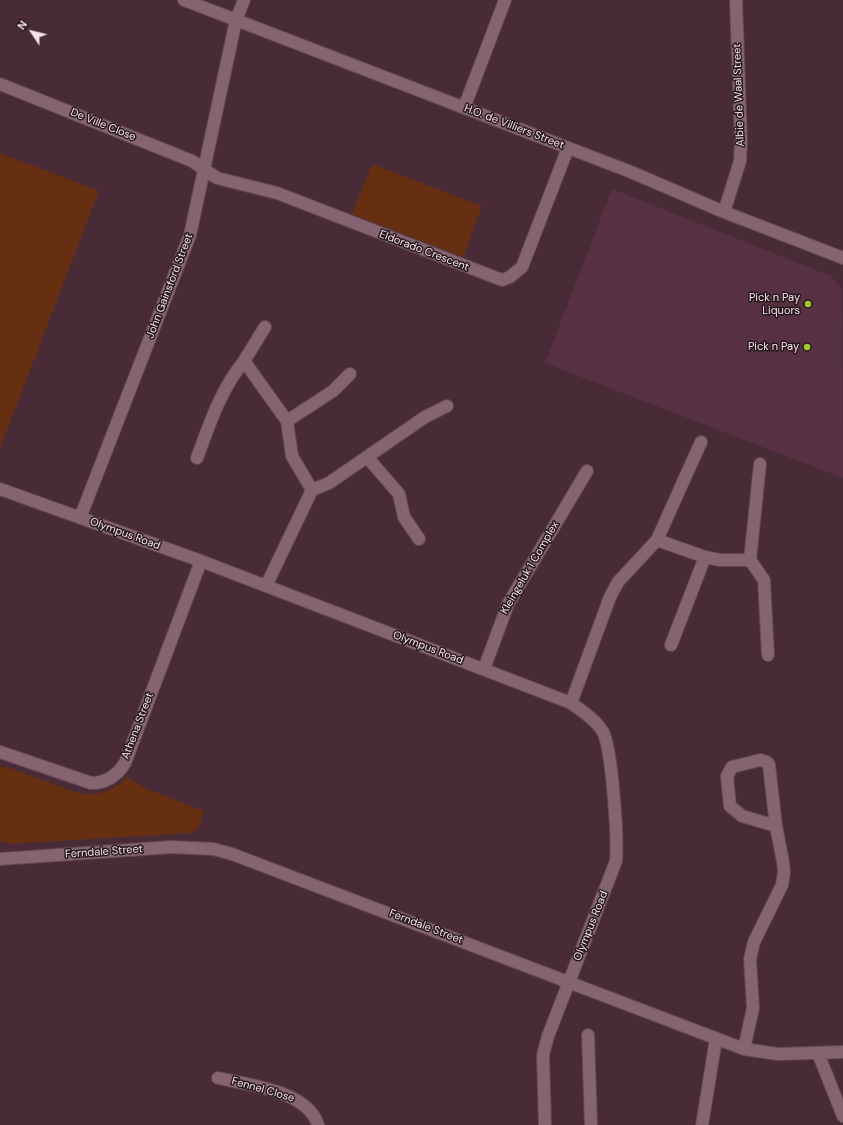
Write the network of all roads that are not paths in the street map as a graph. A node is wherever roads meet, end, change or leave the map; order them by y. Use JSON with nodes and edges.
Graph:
{"nodes":[{"id":1,"x":184,"y":0,"type":"edge"},
{"id":2,"x":244,"y":0,"type":"edge"},
{"id":3,"x":505,"y":0,"type":"edge"},
{"id":4,"x":736,"y":0,"type":"edge"},
{"id":5,"x":236,"y":20,"type":"junction"},
{"id":6,"x":0,"y":84,"type":"edge"},
{"id":7,"x":464,"y":108,"type":"junction"},
{"id":8,"x":568,"y":148,"type":"junction"},
{"id":9,"x":204,"y":169,"type":"junction"},
{"id":10,"x":724,"y":212,"type":"junction"},
{"id":11,"x":843,"y":258,"type":"edge"},
{"id":12,"x":265,"y":327,"type":"dead end"},
{"id":13,"x":244,"y":361,"type":"junction"},
{"id":14,"x":350,"y":374,"type":"dead end"},
{"id":15,"x":447,"y":406,"type":"dead end"},
{"id":16,"x":287,"y":421,"type":"junction"},
{"id":17,"x":701,"y":442,"type":"dead end"},
{"id":18,"x":367,"y":457,"type":"junction"},
{"id":19,"x":197,"y":458,"type":"dead end"},
{"id":20,"x":760,"y":464,"type":"dead end"},
{"id":21,"x":587,"y":471,"type":"dead end"},
{"id":22,"x":0,"y":490,"type":"edge"},
{"id":23,"x":312,"y":490,"type":"junction"},
{"id":24,"x":80,"y":518,"type":"junction"},
{"id":25,"x":419,"y":539,"type":"dead end"},
{"id":26,"x":657,"y":540,"type":"junction"},
{"id":27,"x":705,"y":557,"type":"junction"},
{"id":28,"x":750,"y":560,"type":"junction"},
{"id":29,"x":201,"y":561,"type":"junction"},
{"id":30,"x":266,"y":586,"type":"junction"},
{"id":31,"x":671,"y":645,"type":"dead end"},
{"id":32,"x":768,"y":656,"type":"dead end"},
{"id":33,"x":484,"y":669,"type":"junction"},
{"id":34,"x":571,"y":703,"type":"junction"},
{"id":35,"x":0,"y":752,"type":"edge"},
{"id":36,"x":776,"y":826,"type":"junction"},
{"id":37,"x":0,"y":859,"type":"edge"},
{"id":38,"x":569,"y":982,"type":"junction"},
{"id":39,"x":588,"y":1035,"type":"dead end"},
{"id":40,"x":716,"y":1039,"type":"junction"},
{"id":41,"x":744,"y":1049,"type":"junction"},
{"id":42,"x":843,"y":1052,"type":"edge"},
{"id":43,"x":818,"y":1053,"type":"junction"},
{"id":44,"x":218,"y":1078,"type":"dead end"},
{"id":45,"x":843,"y":1116,"type":"edge"},
{"id":46,"x":318,"y":1125,"type":"edge"},
{"id":47,"x":545,"y":1125,"type":"edge"},
{"id":48,"x":591,"y":1125,"type":"edge"},
{"id":49,"x":702,"y":1125,"type":"edge"}],
"edges":[{"from":1,"to":5,"type":"street","name":"H.O. de Villiers Street"},
{"from":2,"to":5,"type":"street","name":"John Gainsford Street"},
{"from":3,"to":7,"type":"street"},
{"from":4,"to":10,"type":"street","name":"Albie de Waal Street"},
{"from":5,"to":7,"type":"street","name":"H.O. de Villiers Street"},
{"from":5,"to":9,"type":"street","name":"John Gainsford Street"},
{"from":6,"to":9,"type":"street","name":"De Ville Close"},
{"from":7,"to":8,"type":"street","name":"H.O. de Villiers Street"},
{"from":8,"to":9,"type":"street","name":"Eldorado Crescent"},
{"from":8,"to":10,"type":"street","name":"H.O. de Villiers Street"},
{"from":9,"to":24,"type":"street","name":"John Gainsford Street"},
{"from":10,"to":11,"type":"street","name":"H.O. de Villiers Street"},
{"from":12,"to":13,"type":"street"},
{"from":13,"to":16,"type":"street"},
{"from":13,"to":19,"type":"street"},
{"from":14,"to":16,"type":"street"},
{"from":15,"to":18,"type":"street"},
{"from":16,"to":23,"type":"street"},
{"from":17,"to":26,"type":"street"},
{"from":18,"to":23,"type":"street"},
{"from":18,"to":25,"type":"street"},
{"from":20,"to":28,"type":"street"},
{"from":21,"to":33,"type":"street","name":"Kleingeluk 1 Complex"},
{"from":22,"to":24,"type":"street","name":"Olympus Road"},
{"from":23,"to":30,"type":"street"},
{"from":24,"to":29,"type":"street","name":"Olympus Road"},
{"from":26,"to":27,"type":"street"},
{"from":26,"to":34,"type":"street"},
{"from":27,"to":28,"type":"street"},
{"from":27,"to":31,"type":"street"},
{"from":28,"to":32,"type":"street"},
{"from":29,"to":30,"type":"street","name":"Olympus Road"},
{"from":29,"to":35,"type":"street","name":"Athena Street"},
{"from":30,"to":33,"type":"street","name":"Olympus Road"},
{"from":33,"to":34,"type":"street","name":"Olympus Road"},
{"from":34,"to":38,"type":"street","name":"Olympus Road"},
{"from":36,"to":36,"type":"street"},
{"from":36,"to":41,"type":"street"},
{"from":37,"to":38,"type":"street","name":"Ferndale Street"},
{"from":38,"to":40,"type":"street","name":"Ferndale Street"},
{"from":38,"to":47,"type":"street","name":"Olympus Road"},
{"from":39,"to":48,"type":"street"},
{"from":40,"to":41,"type":"street","name":"Ferndale Street"},
{"from":40,"to":49,"type":"street"},
{"from":41,"to":43,"type":"street","name":"Ferndale Street"},
{"from":42,"to":43,"type":"street","name":"Ferndale Street"},
{"from":43,"to":45,"type":"street"},
{"from":44,"to":46,"type":"street","name":"Fennel Close"}]}
